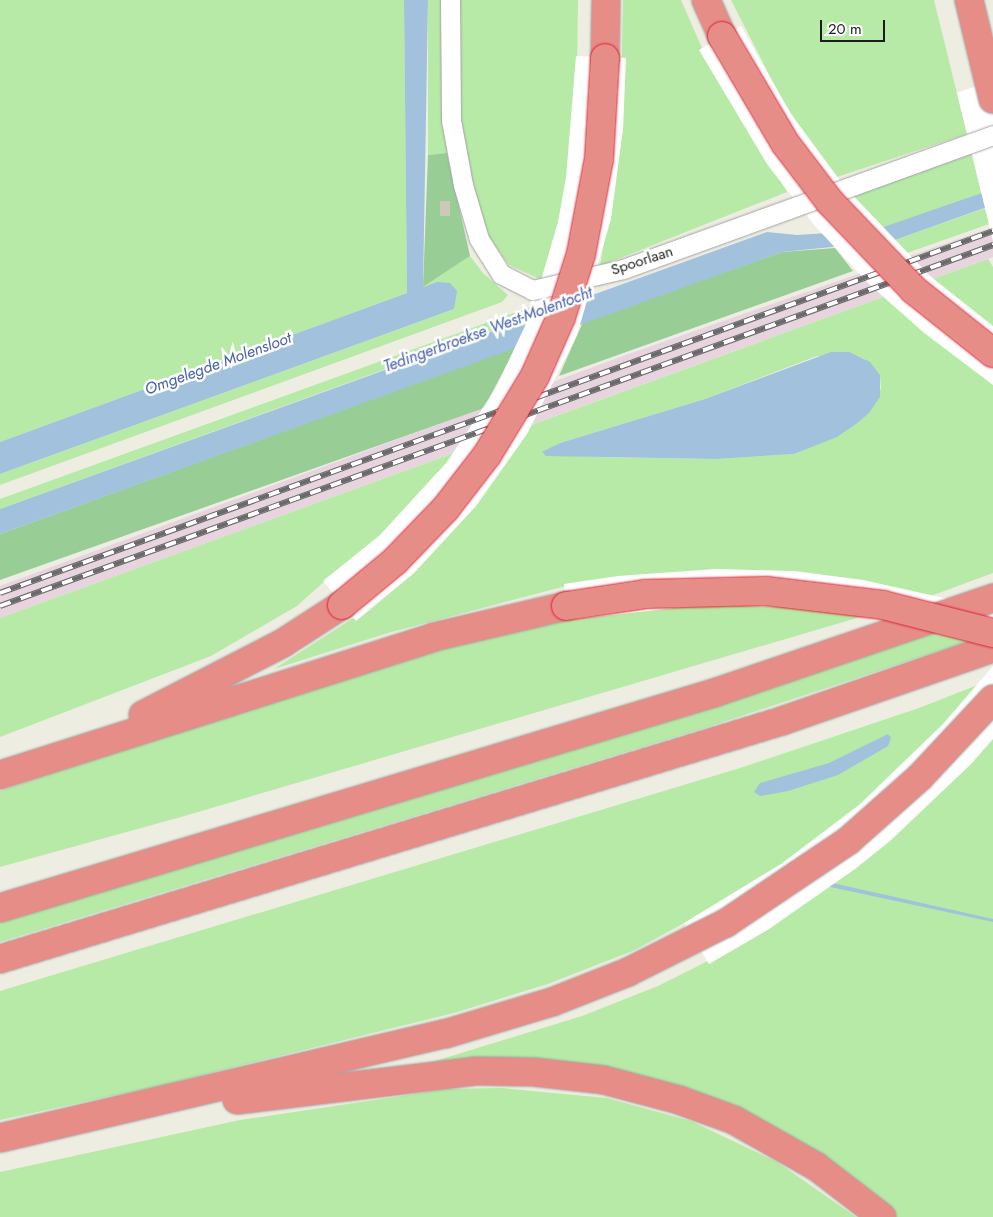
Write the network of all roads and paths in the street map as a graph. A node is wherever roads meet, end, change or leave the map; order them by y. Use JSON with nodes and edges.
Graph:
{"nodes":[{"id":1,"x":450,"y":0,"type":"edge"},
{"id":2,"x":606,"y":0,"type":"edge"},
{"id":3,"x":706,"y":0,"type":"edge"},
{"id":4,"x":969,"y":0,"type":"edge"},
{"id":5,"x":991,"y":90,"type":"edge"},
{"id":6,"x":993,"y":135,"type":"edge"},
{"id":7,"x":993,"y":352,"type":"edge"},
{"id":8,"x":993,"y":598,"type":"edge"},
{"id":9,"x":993,"y":633,"type":"edge"},
{"id":10,"x":993,"y":648,"type":"edge"},
{"id":11,"x":993,"y":699,"type":"edge"},
{"id":12,"x":78,"y":749,"type":"junction"},
{"id":13,"x":0,"y":776,"type":"edge"},
{"id":14,"x":139,"y":868,"type":"junction"},
{"id":15,"x":0,"y":888,"type":"edge"},
{"id":16,"x":0,"y":908,"type":"edge"},
{"id":17,"x":0,"y":959,"type":"edge"},
{"id":18,"x":73,"y":1122,"type":"junction"},
{"id":19,"x":0,"y":1138,"type":"edge"},
{"id":20,"x":882,"y":1217,"type":"edge"}],
"edges":[{"from":1,"to":6,"type":"street","name":"Spoorlaan"},
{"from":2,"to":12,"type":"highway","bridge":true},
{"from":3,"to":7,"type":"highway","bridge":true},
{"from":4,"to":5,"type":"highway"},
{"from":8,"to":14,"type":"highway"},
{"from":9,"to":12,"type":"highway","bridge":true},
{"from":10,"to":17,"type":"highway"},
{"from":11,"to":18,"type":"highway"},
{"from":12,"to":13,"type":"highway"},
{"from":14,"to":15,"type":"highway"},
{"from":14,"to":16,"type":"highway"},
{"from":18,"to":19,"type":"highway"},
{"from":18,"to":20,"type":"highway"}]}
